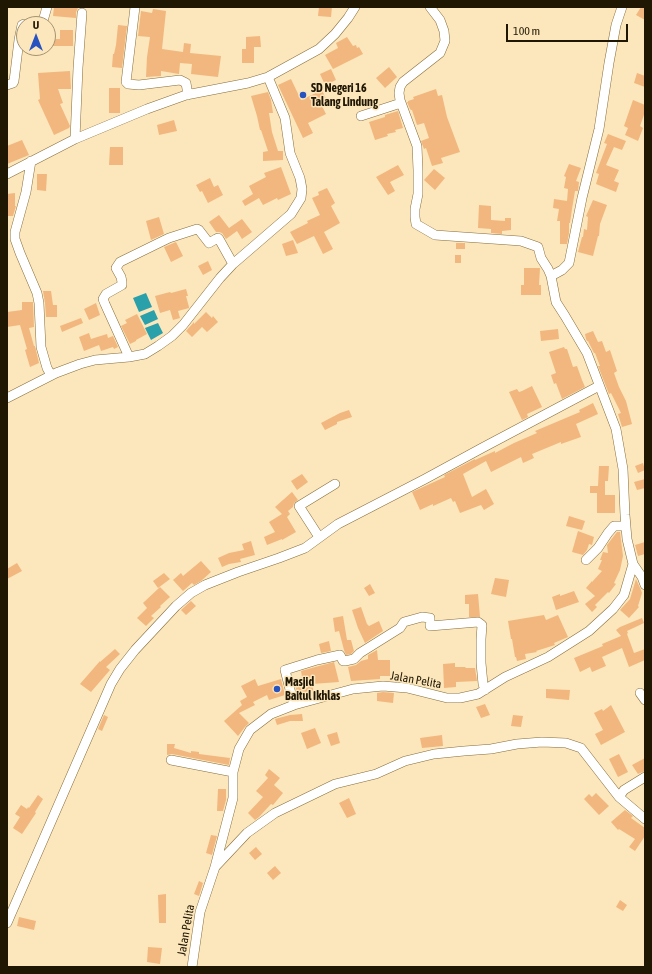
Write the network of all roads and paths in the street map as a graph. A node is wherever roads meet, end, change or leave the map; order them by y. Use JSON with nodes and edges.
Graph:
{"nodes":[{"id":1,"x":135,"y":7,"type":"edge"},
{"id":2,"x":355,"y":7,"type":"edge"},
{"id":3,"x":430,"y":7,"type":"edge"},
{"id":4,"x":622,"y":7,"type":"edge"},
{"id":5,"x":82,"y":14,"type":"dead end"},
{"id":6,"x":17,"y":56,"type":"edge"},
{"id":7,"x":268,"y":77,"type":"junction"},
{"id":8,"x":7,"y":85,"type":"edge"},
{"id":9,"x":188,"y":95,"type":"junction"},
{"id":10,"x":401,"y":103,"type":"junction"},
{"id":11,"x":361,"y":116,"type":"dead end"},
{"id":12,"x":75,"y":139,"type":"junction"},
{"id":13,"x":31,"y":161,"type":"junction"},
{"id":14,"x":7,"y":174,"type":"edge"},
{"id":15,"x":233,"y":264,"type":"junction"},
{"id":16,"x":551,"y":276,"type":"junction"},
{"id":17,"x":129,"y":356,"type":"junction"},
{"id":18,"x":51,"y":376,"type":"junction"},
{"id":19,"x":599,"y":386,"type":"junction"},
{"id":20,"x":7,"y":398,"type":"edge"},
{"id":21,"x":335,"y":484,"type":"dead end"},
{"id":22,"x":626,"y":526,"type":"junction"},
{"id":23,"x":319,"y":537,"type":"junction"},
{"id":24,"x":586,"y":560,"type":"dead end"},
{"id":25,"x":633,"y":564,"type":"junction"},
{"id":26,"x":645,"y":585,"type":"edge"},
{"id":27,"x":485,"y":690,"type":"junction"},
{"id":28,"x":294,"y":705,"type":"junction"},
{"id":29,"x":171,"y":760,"type":"dead end"},
{"id":30,"x":233,"y":772,"type":"junction"},
{"id":31,"x":645,"y":777,"type":"edge"},
{"id":32,"x":619,"y":797,"type":"junction"},
{"id":33,"x":645,"y":819,"type":"edge"},
{"id":34,"x":215,"y":867,"type":"junction"},
{"id":35,"x":7,"y":923,"type":"edge"},
{"id":36,"x":192,"y":967,"type":"edge"}],
"edges":[{"from":1,"to":9,"type":"street"},
{"from":2,"to":7,"type":"street"},
{"from":3,"to":10,"type":"street"},
{"from":4,"to":16,"type":"street"},
{"from":5,"to":12,"type":"street"},
{"from":6,"to":8,"type":"street"},
{"from":7,"to":9,"type":"street"},
{"from":7,"to":15,"type":"street"},
{"from":9,"to":12,"type":"street"},
{"from":10,"to":11,"type":"street"},
{"from":10,"to":16,"type":"street"},
{"from":12,"to":13,"type":"street"},
{"from":13,"to":14,"type":"street"},
{"from":13,"to":18,"type":"street"},
{"from":15,"to":17,"type":"street"},
{"from":15,"to":17,"type":"street"},
{"from":16,"to":19,"type":"street"},
{"from":17,"to":18,"type":"street"},
{"from":18,"to":20,"type":"street"},
{"from":19,"to":22,"type":"street"},
{"from":19,"to":23,"type":"street"},
{"from":21,"to":23,"type":"street"},
{"from":22,"to":24,"type":"street"},
{"from":22,"to":25,"type":"street"},
{"from":23,"to":35,"type":"street"},
{"from":25,"to":26,"type":"street"},
{"from":25,"to":27,"type":"street","name":"Jalan Pelita"},
{"from":27,"to":28,"type":"street","name":"Jalan Pelita"},
{"from":27,"to":28,"type":"street"},
{"from":28,"to":30,"type":"street","name":"Jalan Pelita"},
{"from":29,"to":30,"type":"street"},
{"from":30,"to":34,"type":"street","name":"Jalan Pelita"},
{"from":31,"to":32,"type":"street"},
{"from":32,"to":33,"type":"street"},
{"from":32,"to":34,"type":"street"},
{"from":34,"to":36,"type":"street","name":"Jalan Pelita"}]}
